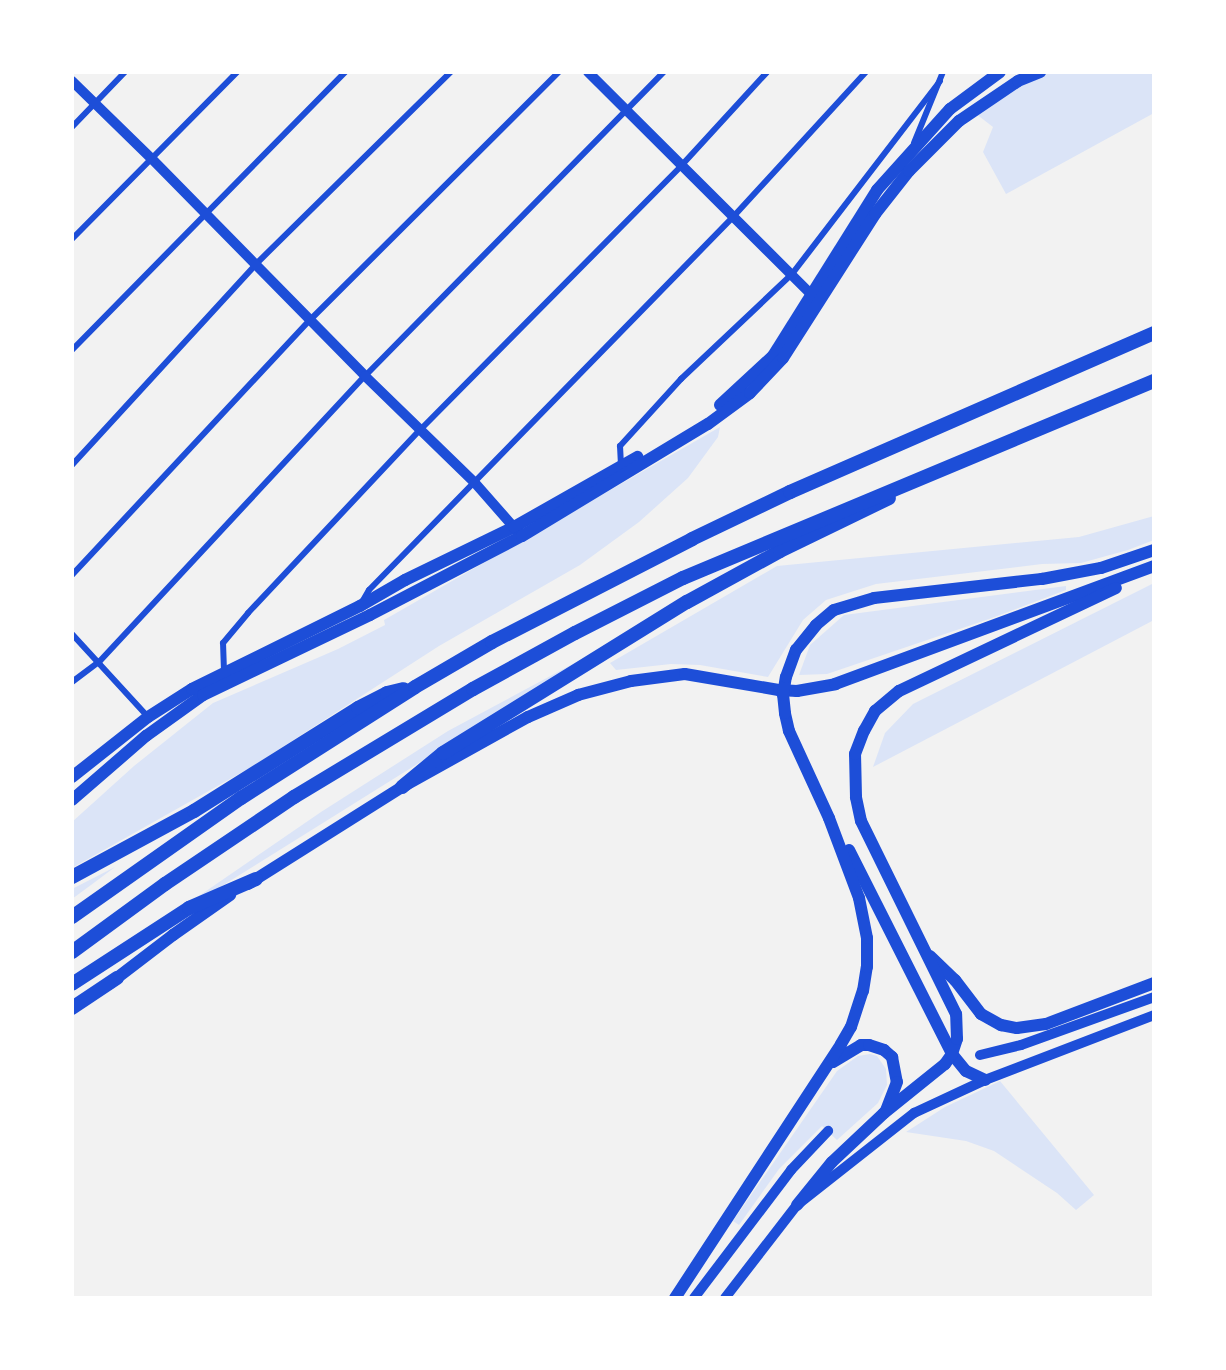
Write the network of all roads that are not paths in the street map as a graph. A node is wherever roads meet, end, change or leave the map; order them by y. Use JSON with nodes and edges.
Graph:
{"nodes":[{"id":1,"x":125,"y":72,"type":"edge"},
{"id":2,"x":237,"y":72,"type":"edge"},
{"id":3,"x":345,"y":72,"type":"edge"},
{"id":4,"x":451,"y":72,"type":"edge"},
{"id":5,"x":559,"y":72,"type":"edge"},
{"id":6,"x":588,"y":72,"type":"edge"},
{"id":7,"x":664,"y":72,"type":"edge"},
{"id":8,"x":767,"y":72,"type":"edge"},
{"id":9,"x":866,"y":72,"type":"edge"},
{"id":10,"x":944,"y":72,"type":"edge"},
{"id":11,"x":1000,"y":72,"type":"edge"},
{"id":12,"x":1040,"y":72,"type":"edge"},
{"id":13,"x":72,"y":81,"type":"edge"},
{"id":14,"x":940,"y":81,"type":"junction"},
{"id":15,"x":95,"y":103,"type":"junction"},
{"id":16,"x":626,"y":112,"type":"junction"},
{"id":17,"x":72,"y":127,"type":"edge"},
{"id":18,"x":912,"y":149,"type":"junction"},
{"id":19,"x":151,"y":158,"type":"junction"},
{"id":20,"x":681,"y":166,"type":"junction"},
{"id":21,"x":204,"y":214,"type":"junction"},
{"id":22,"x":733,"y":217,"type":"junction"},
{"id":23,"x":72,"y":239,"type":"edge"},
{"id":24,"x":256,"y":264,"type":"junction"},
{"id":25,"x":792,"y":274,"type":"junction"},
{"id":26,"x":813,"y":296,"type":"junction"},
{"id":27,"x":310,"y":320,"type":"junction"},
{"id":28,"x":1154,"y":333,"type":"edge"},
{"id":29,"x":72,"y":350,"type":"edge"},
{"id":30,"x":365,"y":376,"type":"junction"},
{"id":31,"x":1154,"y":381,"type":"edge"},
{"id":32,"x":421,"y":429,"type":"junction"},
{"id":33,"x":72,"y":465,"type":"edge"},
{"id":34,"x":621,"y":466,"type":"junction"},
{"id":35,"x":933,"y":473,"type":"junction"},
{"id":36,"x":475,"y":483,"type":"junction"},
{"id":37,"x":518,"y":531,"type":"junction"},
{"id":38,"x":1154,"y":550,"type":"edge"},
{"id":39,"x":1154,"y":567,"type":"edge"},
{"id":40,"x":72,"y":575,"type":"edge"},
{"id":41,"x":360,"y":606,"type":"junction"},
{"id":42,"x":72,"y":634,"type":"edge"},
{"id":43,"x":99,"y":662,"type":"junction"},
{"id":44,"x":224,"y":671,"type":"junction"},
{"id":45,"x":72,"y":682,"type":"edge"},
{"id":46,"x":415,"y":687,"type":"junction"},
{"id":47,"x":148,"y":717,"type":"junction"},
{"id":48,"x":72,"y":777,"type":"edge"},
{"id":49,"x":402,"y":787,"type":"junction"},
{"id":50,"x":72,"y":800,"type":"edge"},
{"id":51,"x":829,"y":818,"type":"junction"},
{"id":52,"x":72,"y":877,"type":"edge"},
{"id":53,"x":256,"y":879,"type":"junction"},
{"id":54,"x":72,"y":917,"type":"edge"},
{"id":55,"x":924,"y":951,"type":"junction"},
{"id":56,"x":72,"y":952,"type":"edge"},
{"id":57,"x":117,"y":978,"type":"junction"},
{"id":58,"x":1154,"y":983,"type":"edge"},
{"id":59,"x":72,"y":984,"type":"edge"},
{"id":60,"x":1154,"y":997,"type":"edge"},
{"id":61,"x":72,"y":1008,"type":"edge"},
{"id":62,"x":1154,"y":1015,"type":"edge"},
{"id":63,"x":72,"y":1016,"type":"edge"},
{"id":64,"x":952,"y":1054,"type":"junction"},
{"id":65,"x":980,"y":1055,"type":"dead end"},
{"id":66,"x":822,"y":1070,"type":"junction"},
{"id":67,"x":985,"y":1080,"type":"junction"},
{"id":68,"x":884,"y":1113,"type":"junction"},
{"id":69,"x":828,"y":1131,"type":"dead end"},
{"id":70,"x":796,"y":1205,"type":"junction"},
{"id":71,"x":675,"y":1298,"type":"edge"},
{"id":72,"x":694,"y":1298,"type":"edge"},
{"id":73,"x":725,"y":1298,"type":"edge"}],
"edges":[{"from":1,"to":15,"type":"street"},
{"from":2,"to":19,"type":"street"},
{"from":3,"to":21,"type":"street"},
{"from":4,"to":24,"type":"street"},
{"from":5,"to":27,"type":"street"},
{"from":6,"to":16,"type":"main road"},
{"from":7,"to":16,"type":"street"},
{"from":8,"to":20,"type":"street"},
{"from":9,"to":22,"type":"street"},
{"from":10,"to":14,"type":"street"},
{"from":11,"to":18,"type":"main road"},
{"from":12,"to":37,"type":"main road"},
{"from":13,"to":15,"type":"main road"},
{"from":14,"to":18,"type":"street"},
{"from":14,"to":25,"type":"street"},
{"from":15,"to":17,"type":"street"},
{"from":15,"to":19,"type":"main road"},
{"from":16,"to":20,"type":"main road"},
{"from":16,"to":30,"type":"street"},
{"from":18,"to":26,"type":"main road"},
{"from":19,"to":21,"type":"main road"},
{"from":19,"to":23,"type":"street"},
{"from":20,"to":22,"type":"main road"},
{"from":20,"to":32,"type":"street"},
{"from":21,"to":24,"type":"main road"},
{"from":21,"to":29,"type":"street"},
{"from":22,"to":25,"type":"main road"},
{"from":22,"to":36,"type":"street"},
{"from":24,"to":27,"type":"main road"},
{"from":24,"to":33,"type":"street"},
{"from":25,"to":26,"type":"main road"},
{"from":25,"to":34,"type":"street"},
{"from":26,"to":34,"type":"main road"},
{"from":27,"to":30,"type":"main road"},
{"from":27,"to":40,"type":"street"},
{"from":28,"to":46,"type":"highway"},
{"from":30,"to":32,"type":"main road"},
{"from":30,"to":43,"type":"street"},
{"from":31,"to":35,"type":"highway"},
{"from":32,"to":36,"type":"main road"},
{"from":32,"to":44,"type":"street"},
{"from":34,"to":37,"type":"main road"},
{"from":35,"to":49,"type":"highway"},
{"from":35,"to":56,"type":"highway"},
{"from":36,"to":37,"type":"main road"},
{"from":36,"to":41,"type":"street"},
{"from":37,"to":41,"type":"main road"},
{"from":37,"to":50,"type":"main road"},
{"from":38,"to":51,"type":"main road"},
{"from":39,"to":49,"type":"main road"},
{"from":39,"to":55,"type":"main road"},
{"from":41,"to":44,"type":"main road"},
{"from":42,"to":43,"type":"street"},
{"from":43,"to":45,"type":"street"},
{"from":43,"to":47,"type":"street"},
{"from":44,"to":47,"type":"main road"},
{"from":46,"to":52,"type":"highway"},
{"from":46,"to":54,"type":"highway"},
{"from":47,"to":48,"type":"main road"},
{"from":49,"to":53,"type":"main road"},
{"from":51,"to":64,"type":"main road"},
{"from":51,"to":66,"type":"main road"},
{"from":53,"to":57,"type":"main road"},
{"from":53,"to":59,"type":"highway"},
{"from":55,"to":58,"type":"main road"},
{"from":55,"to":64,"type":"main road"},
{"from":57,"to":61,"type":"highway"},
{"from":57,"to":63,"type":"main road"},
{"from":60,"to":65,"type":"main road"},
{"from":62,"to":67,"type":"main road"},
{"from":64,"to":67,"type":"main road"},
{"from":64,"to":68,"type":"main road"},
{"from":66,"to":68,"type":"main road"},
{"from":66,"to":71,"type":"main road"},
{"from":67,"to":70,"type":"main road"},
{"from":68,"to":70,"type":"main road"},
{"from":69,"to":72,"type":"main road"},
{"from":70,"to":73,"type":"main road"}]}
